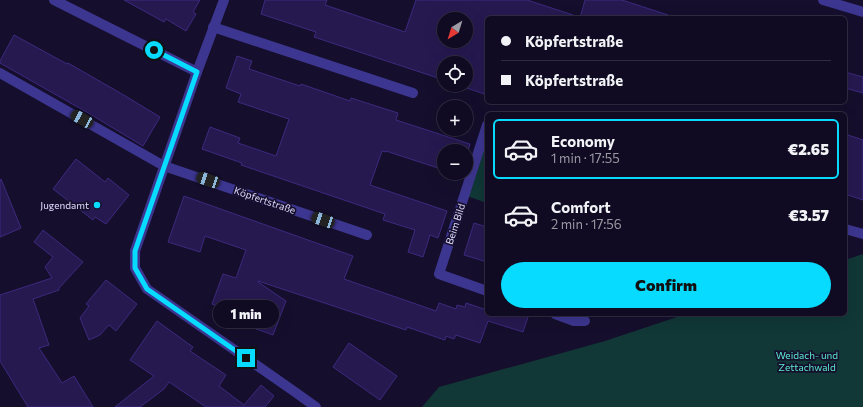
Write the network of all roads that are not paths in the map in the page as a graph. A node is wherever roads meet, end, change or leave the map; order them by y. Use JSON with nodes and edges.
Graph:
{"nodes":[{"id":1,"x":54,"y":0,"type":"edge"},
{"id":2,"x":224,"y":0,"type":"edge"},
{"id":3,"x":823,"y":0,"type":"edge"},
{"id":4,"x":863,"y":12,"type":"edge"},
{"id":5,"x":213,"y":27,"type":"junction"},
{"id":6,"x":197,"y":72,"type":"junction"},
{"id":7,"x":0,"y":73,"type":"edge"},
{"id":8,"x":413,"y":94,"type":"dead end"},
{"id":9,"x":485,"y":131,"type":"edge"},
{"id":10,"x":164,"y":166,"type":"junction"},
{"id":11,"x":847,"y":229,"type":"edge"},
{"id":12,"x":863,"y":234,"type":"edge"},
{"id":13,"x":366,"y":235,"type":"dead end"},
{"id":14,"x":485,"y":290,"type":"edge"},
{"id":15,"x":560,"y":316,"type":"edge"},
{"id":16,"x":586,"y":321,"type":"dead end"},
{"id":17,"x":316,"y":407,"type":"edge"}],
"edges":[{"from":1,"to":6,"type":"street"},
{"from":2,"to":5,"type":"street"},
{"from":3,"to":4,"type":"street"},
{"from":5,"to":6,"type":"street"},
{"from":5,"to":8,"type":"street"},
{"from":6,"to":10,"type":"street"},
{"from":7,"to":10,"type":"street","name":"Köpfertstraße"},
{"from":9,"to":14,"type":"street","name":"Beim Bild"},
{"from":10,"to":13,"type":"street","name":"Köpfertstraße"},
{"from":10,"to":17,"type":"street"},
{"from":11,"to":12,"type":"street"},
{"from":15,"to":16,"type":"street"}]}
